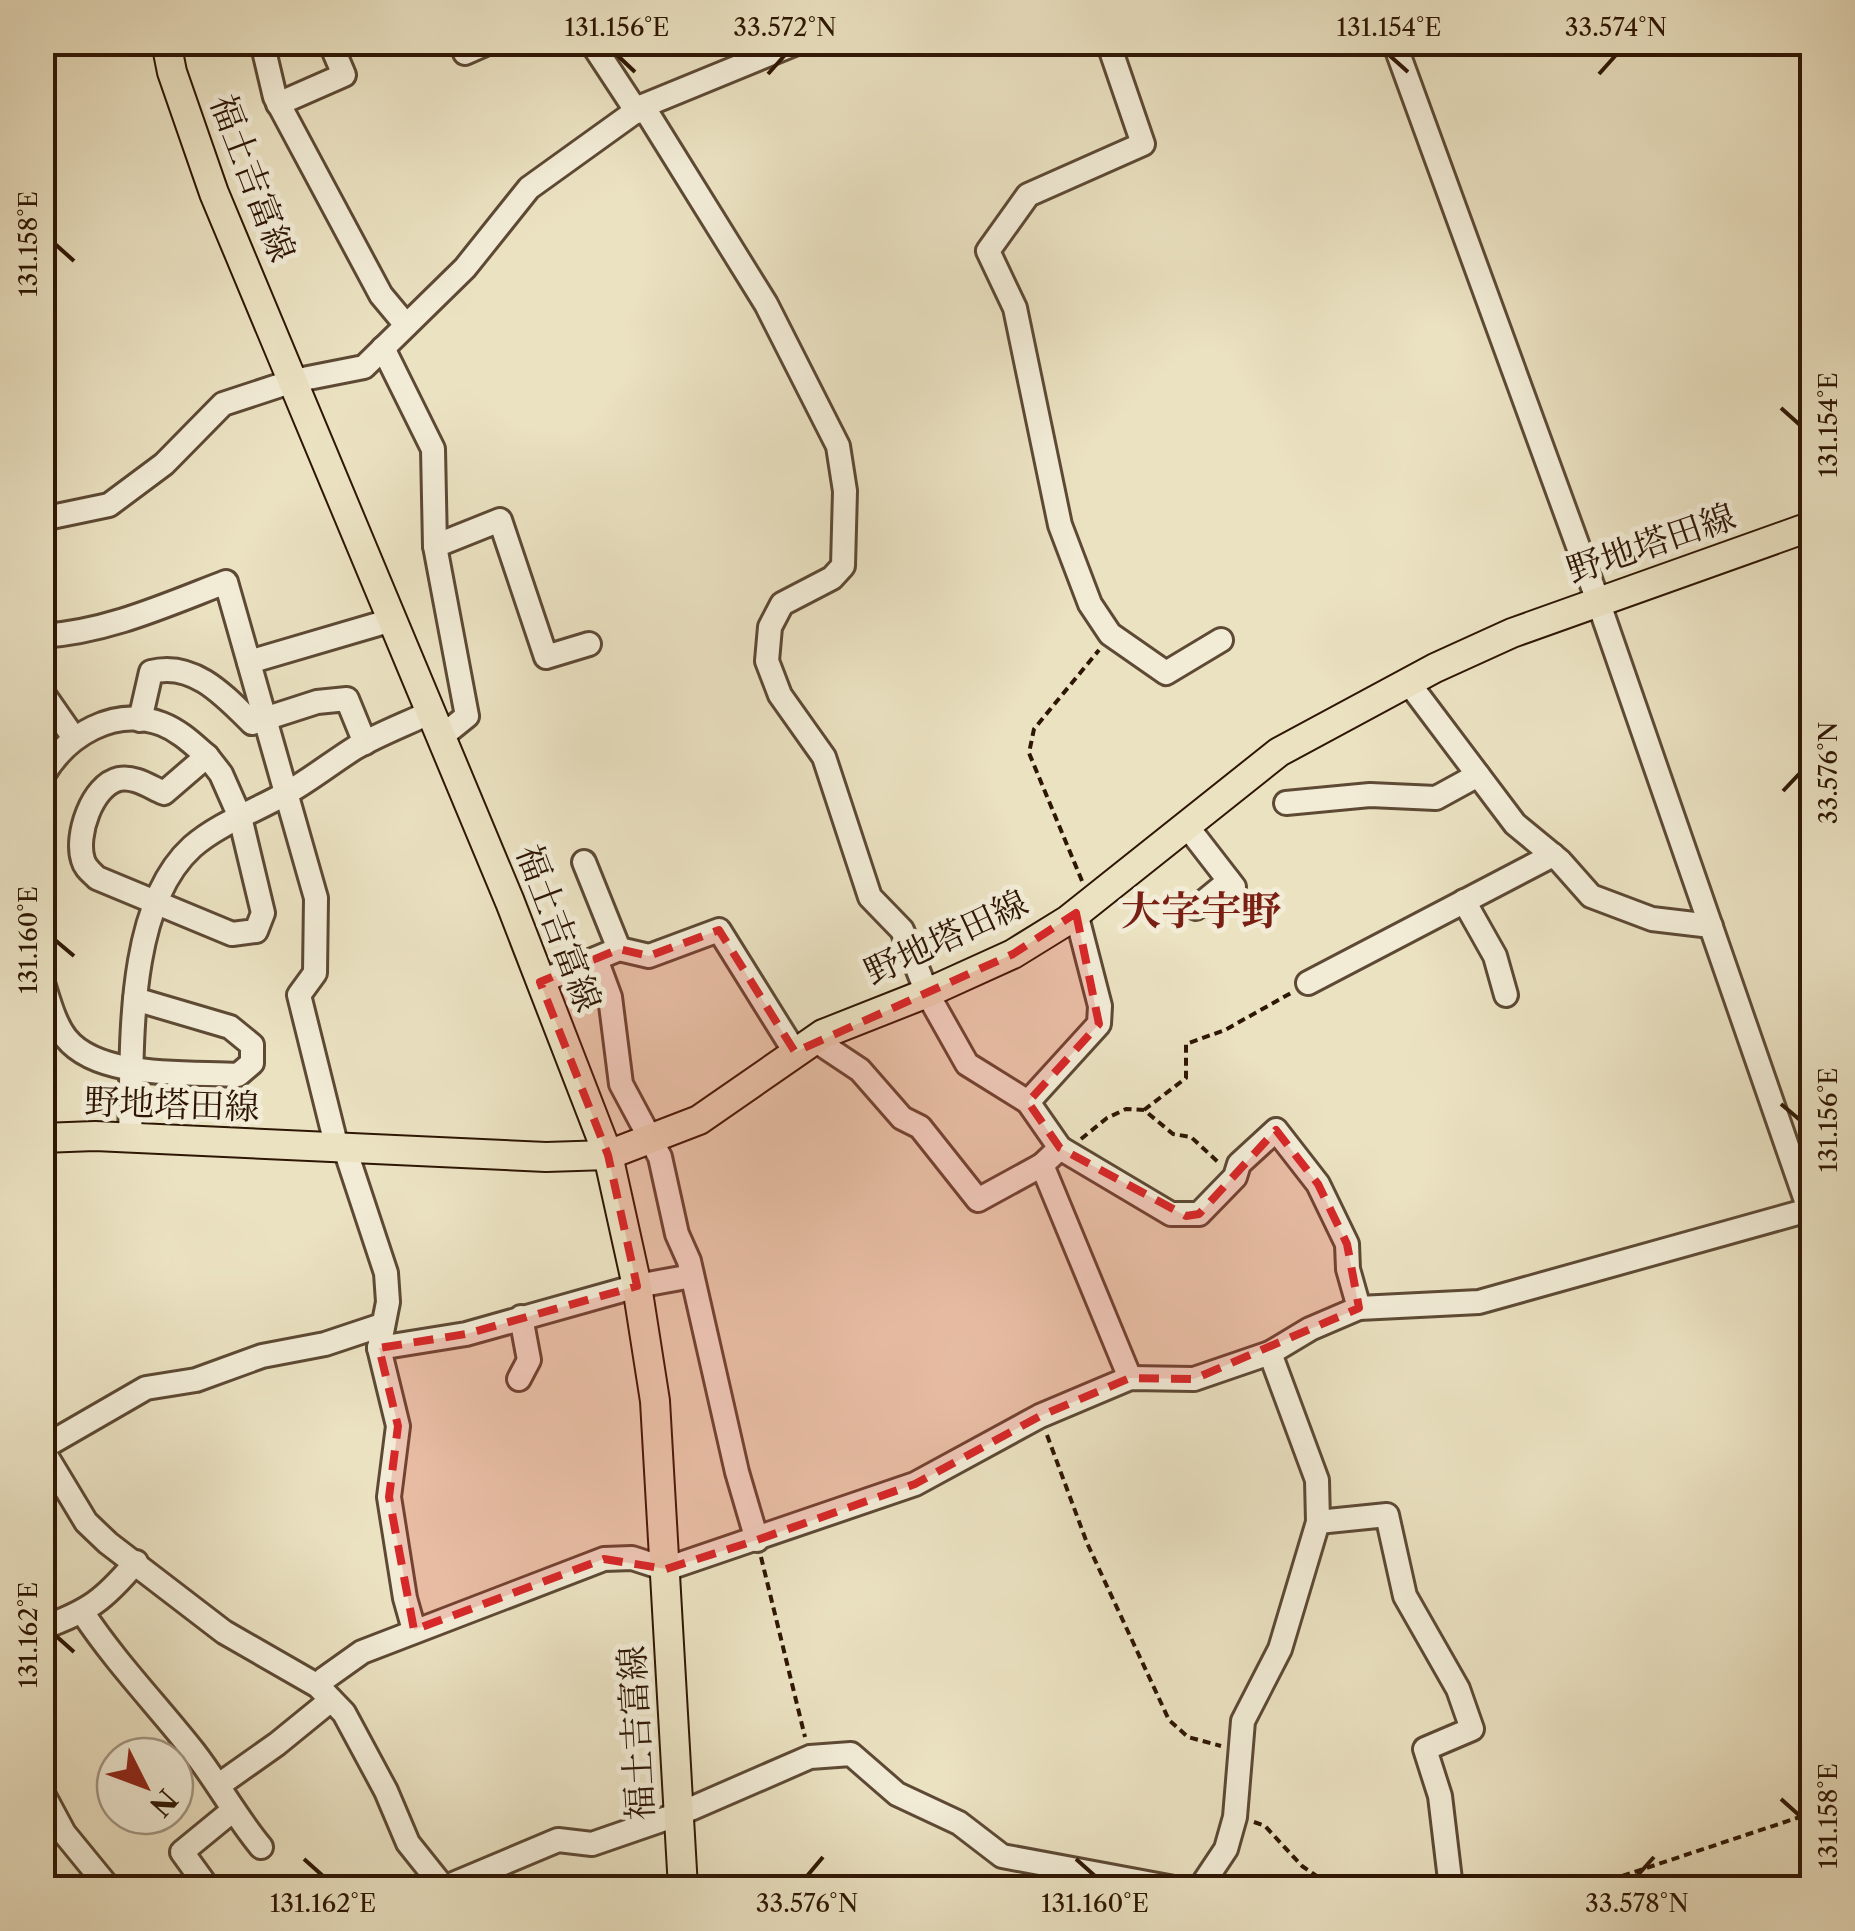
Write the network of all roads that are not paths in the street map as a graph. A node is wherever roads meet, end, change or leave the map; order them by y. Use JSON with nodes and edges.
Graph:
{"nodes":[{"id":1,"x":166,"y":42,"type":"edge"},
{"id":2,"x":262,"y":42,"type":"edge"},
{"id":3,"x":330,"y":42,"type":"edge"},
{"id":4,"x":490,"y":42,"type":"edge"},
{"id":5,"x":591,"y":42,"type":"edge"},
{"id":6,"x":799,"y":42,"type":"edge"},
{"id":7,"x":1108,"y":42,"type":"edge"},
{"id":8,"x":1394,"y":42,"type":"edge"},
{"id":9,"x":465,"y":54,"type":"dead end"},
{"id":10,"x":278,"y":104,"type":"junction"},
{"id":11,"x":640,"y":109,"type":"junction"},
{"id":12,"x":406,"y":326,"type":"junction"},
{"id":13,"x":383,"y":348,"type":"junction"},
{"id":14,"x":293,"y":381,"type":"junction"},
{"id":15,"x":42,"y":518,"type":"edge"},
{"id":16,"x":1812,"y":526,"type":"edge"},
{"id":17,"x":435,"y":546,"type":"junction"},
{"id":18,"x":1598,"y":601,"type":"junction"},
{"id":19,"x":392,"y":620,"type":"junction"},
{"id":20,"x":42,"y":636,"type":"edge"},
{"id":21,"x":1221,"y":640,"type":"dead end"},
{"id":22,"x":589,"y":644,"type":"dead end"},
{"id":23,"x":249,"y":662,"type":"junction"},
{"id":24,"x":1408,"y":682,"type":"junction"},
{"id":25,"x":42,"y":692,"type":"edge"},
{"id":26,"x":140,"y":720,"type":"junction"},
{"id":27,"x":266,"y":721,"type":"junction"},
{"id":28,"x":436,"y":725,"type":"junction"},
{"id":29,"x":74,"y":738,"type":"junction"},
{"id":30,"x":365,"y":743,"type":"junction"},
{"id":31,"x":207,"y":756,"type":"junction"},
{"id":32,"x":1478,"y":774,"type":"junction"},
{"id":33,"x":42,"y":777,"type":"edge"},
{"id":34,"x":287,"y":793,"type":"junction"},
{"id":35,"x":1286,"y":804,"type":"dead end"},
{"id":36,"x":240,"y":817,"type":"junction"},
{"id":37,"x":1186,"y":825,"type":"junction"},
{"id":38,"x":1553,"y":854,"type":"junction"},
{"id":39,"x":584,"y":862,"type":"dead end"},
{"id":40,"x":1464,"y":901,"type":"junction"},
{"id":41,"x":156,"y":902,"type":"junction"},
{"id":42,"x":1084,"y":907,"type":"junction"},
{"id":43,"x":1196,"y":908,"type":"dead end"},
{"id":44,"x":1711,"y":926,"type":"junction"},
{"id":45,"x":619,"y":950,"type":"junction"},
{"id":46,"x":596,"y":959,"type":"junction"},
{"id":47,"x":42,"y":980,"type":"edge"},
{"id":48,"x":540,"y":982,"type":"junction"},
{"id":49,"x":1308,"y":983,"type":"road end"},
{"id":50,"x":927,"y":993,"type":"junction"},
{"id":51,"x":1506,"y":995,"type":"dead end"},
{"id":52,"x":135,"y":999,"type":"junction"},
{"id":53,"x":47,"y":1009,"type":"edge"},
{"id":54,"x":805,"y":1046,"type":"junction"},
{"id":55,"x":133,"y":1068,"type":"junction"},
{"id":56,"x":1028,"y":1102,"type":"junction"},
{"id":57,"x":42,"y":1138,"type":"edge"},
{"id":58,"x":130,"y":1138,"type":"junction"},
{"id":59,"x":650,"y":1141,"type":"junction"},
{"id":60,"x":341,"y":1149,"type":"junction"},
{"id":61,"x":1063,"y":1150,"type":"junction"},
{"id":62,"x":608,"y":1155,"type":"junction"},
{"id":63,"x":1042,"y":1165,"type":"junction"},
{"id":64,"x":1812,"y":1212,"type":"edge"},
{"id":65,"x":692,"y":1276,"type":"junction"},
{"id":66,"x":638,"y":1286,"type":"junction"},
{"id":67,"x":1358,"y":1308,"type":"junction"},
{"id":68,"x":521,"y":1317,"type":"junction"},
{"id":69,"x":381,"y":1336,"type":"junction"},
{"id":70,"x":1270,"y":1353,"type":"junction"},
{"id":71,"x":1130,"y":1378,"type":"junction"},
{"id":72,"x":519,"y":1379,"type":"dead end"},
{"id":73,"x":42,"y":1448,"type":"edge"},
{"id":74,"x":1318,"y":1522,"type":"junction"},
{"id":75,"x":757,"y":1540,"type":"junction"},
{"id":76,"x":136,"y":1562,"type":"junction"},
{"id":77,"x":666,"y":1569,"type":"junction"},
{"id":78,"x":82,"y":1613,"type":"junction"},
{"id":79,"x":42,"y":1628,"type":"edge"},
{"id":80,"x":414,"y":1630,"type":"junction"},
{"id":81,"x":327,"y":1690,"type":"junction"},
{"id":82,"x":219,"y":1785,"type":"junction"},
{"id":83,"x":42,"y":1792,"type":"edge"},
{"id":84,"x":232,"y":1810,"type":"junction"},
{"id":85,"x":679,"y":1814,"type":"junction"},
{"id":86,"x":261,"y":1847,"type":"dead end"},
{"id":87,"x":109,"y":1888,"type":"edge"},
{"id":88,"x":208,"y":1888,"type":"edge"},
{"id":89,"x":444,"y":1888,"type":"edge"},
{"id":90,"x":682,"y":1888,"type":"edge"},
{"id":91,"x":1174,"y":1888,"type":"edge"},
{"id":92,"x":1200,"y":1888,"type":"edge"},
{"id":93,"x":1451,"y":1888,"type":"edge"}],
"edges":[{"from":1,"to":14,"type":"main road","name":"福土吉富線"},
{"from":2,"to":10,"type":"street"},
{"from":3,"to":10,"type":"street"},
{"from":4,"to":9,"type":"street"},
{"from":5,"to":11,"type":"street"},
{"from":6,"to":11,"type":"street"},
{"from":7,"to":21,"type":"street"},
{"from":8,"to":18,"type":"street"},
{"from":10,"to":12,"type":"street"},
{"from":11,"to":12,"type":"street"},
{"from":11,"to":50,"type":"street"},
{"from":12,"to":13,"type":"street"},
{"from":13,"to":14,"type":"street"},
{"from":13,"to":17,"type":"street"},
{"from":14,"to":15,"type":"street"},
{"from":14,"to":19,"type":"main road","name":"福土吉富線"},
{"from":16,"to":18,"type":"main road","name":"野地塔田線"},
{"from":17,"to":22,"type":"street"},
{"from":17,"to":28,"type":"street"},
{"from":18,"to":24,"type":"main road","name":"野地塔田線"},
{"from":18,"to":44,"type":"street"},
{"from":19,"to":23,"type":"street"},
{"from":19,"to":28,"type":"main road","name":"福土吉富線"},
{"from":20,"to":23,"type":"street"},
{"from":23,"to":27,"type":"street"},
{"from":24,"to":32,"type":"street"},
{"from":24,"to":37,"type":"main road","name":"野地塔田線"},
{"from":25,"to":29,"type":"street"},
{"from":26,"to":27,"type":"street"},
{"from":26,"to":29,"type":"street"},
{"from":26,"to":31,"type":"street"},
{"from":27,"to":30,"type":"street"},
{"from":27,"to":34,"type":"street"},
{"from":28,"to":30,"type":"street"},
{"from":28,"to":48,"type":"main road","name":"福土吉富線"},
{"from":29,"to":33,"type":"street"},
{"from":30,"to":34,"type":"street"},
{"from":31,"to":36,"type":"street"},
{"from":31,"to":41,"type":"street"},
{"from":32,"to":35,"type":"street"},
{"from":32,"to":38,"type":"street"},
{"from":34,"to":36,"type":"street"},
{"from":34,"to":60,"type":"street"},
{"from":36,"to":41,"type":"street"},
{"from":36,"to":41,"type":"street"},
{"from":37,"to":42,"type":"main road","name":"野地塔田線"},
{"from":37,"to":43,"type":"street"},
{"from":38,"to":40,"type":"street"},
{"from":38,"to":44,"type":"street"},
{"from":39,"to":45,"type":"street"},
{"from":40,"to":49,"type":"street"},
{"from":40,"to":51,"type":"street"},
{"from":41,"to":52,"type":"street"},
{"from":42,"to":50,"type":"main road","name":"野地塔田線"},
{"from":42,"to":56,"type":"street"},
{"from":44,"to":64,"type":"street"},
{"from":45,"to":46,"type":"street"},
{"from":45,"to":54,"type":"street"},
{"from":46,"to":48,"type":"street"},
{"from":46,"to":59,"type":"street"},
{"from":47,"to":53,"type":"street"},
{"from":48,"to":62,"type":"main road","name":"福土吉富線"},
{"from":50,"to":54,"type":"main road","name":"野地塔田線"},
{"from":50,"to":56,"type":"street"},
{"from":52,"to":55,"type":"street"},
{"from":52,"to":55,"type":"street"},
{"from":53,"to":55,"type":"street"},
{"from":54,"to":59,"type":"main road","name":"野地塔田線"},
{"from":54,"to":63,"type":"street"},
{"from":55,"to":58,"type":"street"},
{"from":56,"to":61,"type":"street"},
{"from":57,"to":58,"type":"main road","name":"野地塔田線"},
{"from":58,"to":60,"type":"main road","name":"野地塔田線"},
{"from":59,"to":62,"type":"main road","name":"野地塔田線"},
{"from":59,"to":65,"type":"street"},
{"from":60,"to":62,"type":"main road","name":"野地塔田線"},
{"from":60,"to":69,"type":"street"},
{"from":61,"to":63,"type":"street"},
{"from":61,"to":67,"type":"street"},
{"from":62,"to":66,"type":"main road","name":"福土吉富線"},
{"from":63,"to":71,"type":"street"},
{"from":64,"to":67,"type":"street"},
{"from":65,"to":66,"type":"street"},
{"from":65,"to":75,"type":"street"},
{"from":66,"to":68,"type":"street"},
{"from":66,"to":77,"type":"main road","name":"福土吉富線"},
{"from":67,"to":70,"type":"street"},
{"from":68,"to":69,"type":"street"},
{"from":68,"to":72,"type":"street"},
{"from":69,"to":73,"type":"street"},
{"from":69,"to":80,"type":"street"},
{"from":70,"to":71,"type":"street"},
{"from":70,"to":74,"type":"street"},
{"from":71,"to":75,"type":"street"},
{"from":73,"to":76,"type":"street"},
{"from":74,"to":92,"type":"street"},
{"from":74,"to":93,"type":"street"},
{"from":75,"to":77,"type":"street"},
{"from":76,"to":78,"type":"street"},
{"from":76,"to":81,"type":"street"},
{"from":77,"to":80,"type":"street"},
{"from":77,"to":85,"type":"main road","name":"福土吉富線"},
{"from":78,"to":79,"type":"street"},
{"from":78,"to":82,"type":"street"},
{"from":80,"to":81,"type":"street"},
{"from":81,"to":82,"type":"street"},
{"from":81,"to":89,"type":"street"},
{"from":82,"to":84,"type":"street"},
{"from":83,"to":87,"type":"street"},
{"from":84,"to":86,"type":"street"},
{"from":84,"to":88,"type":"street"},
{"from":85,"to":89,"type":"street"},
{"from":85,"to":90,"type":"main road","name":"福土吉富線"},
{"from":85,"to":91,"type":"street"}]}
